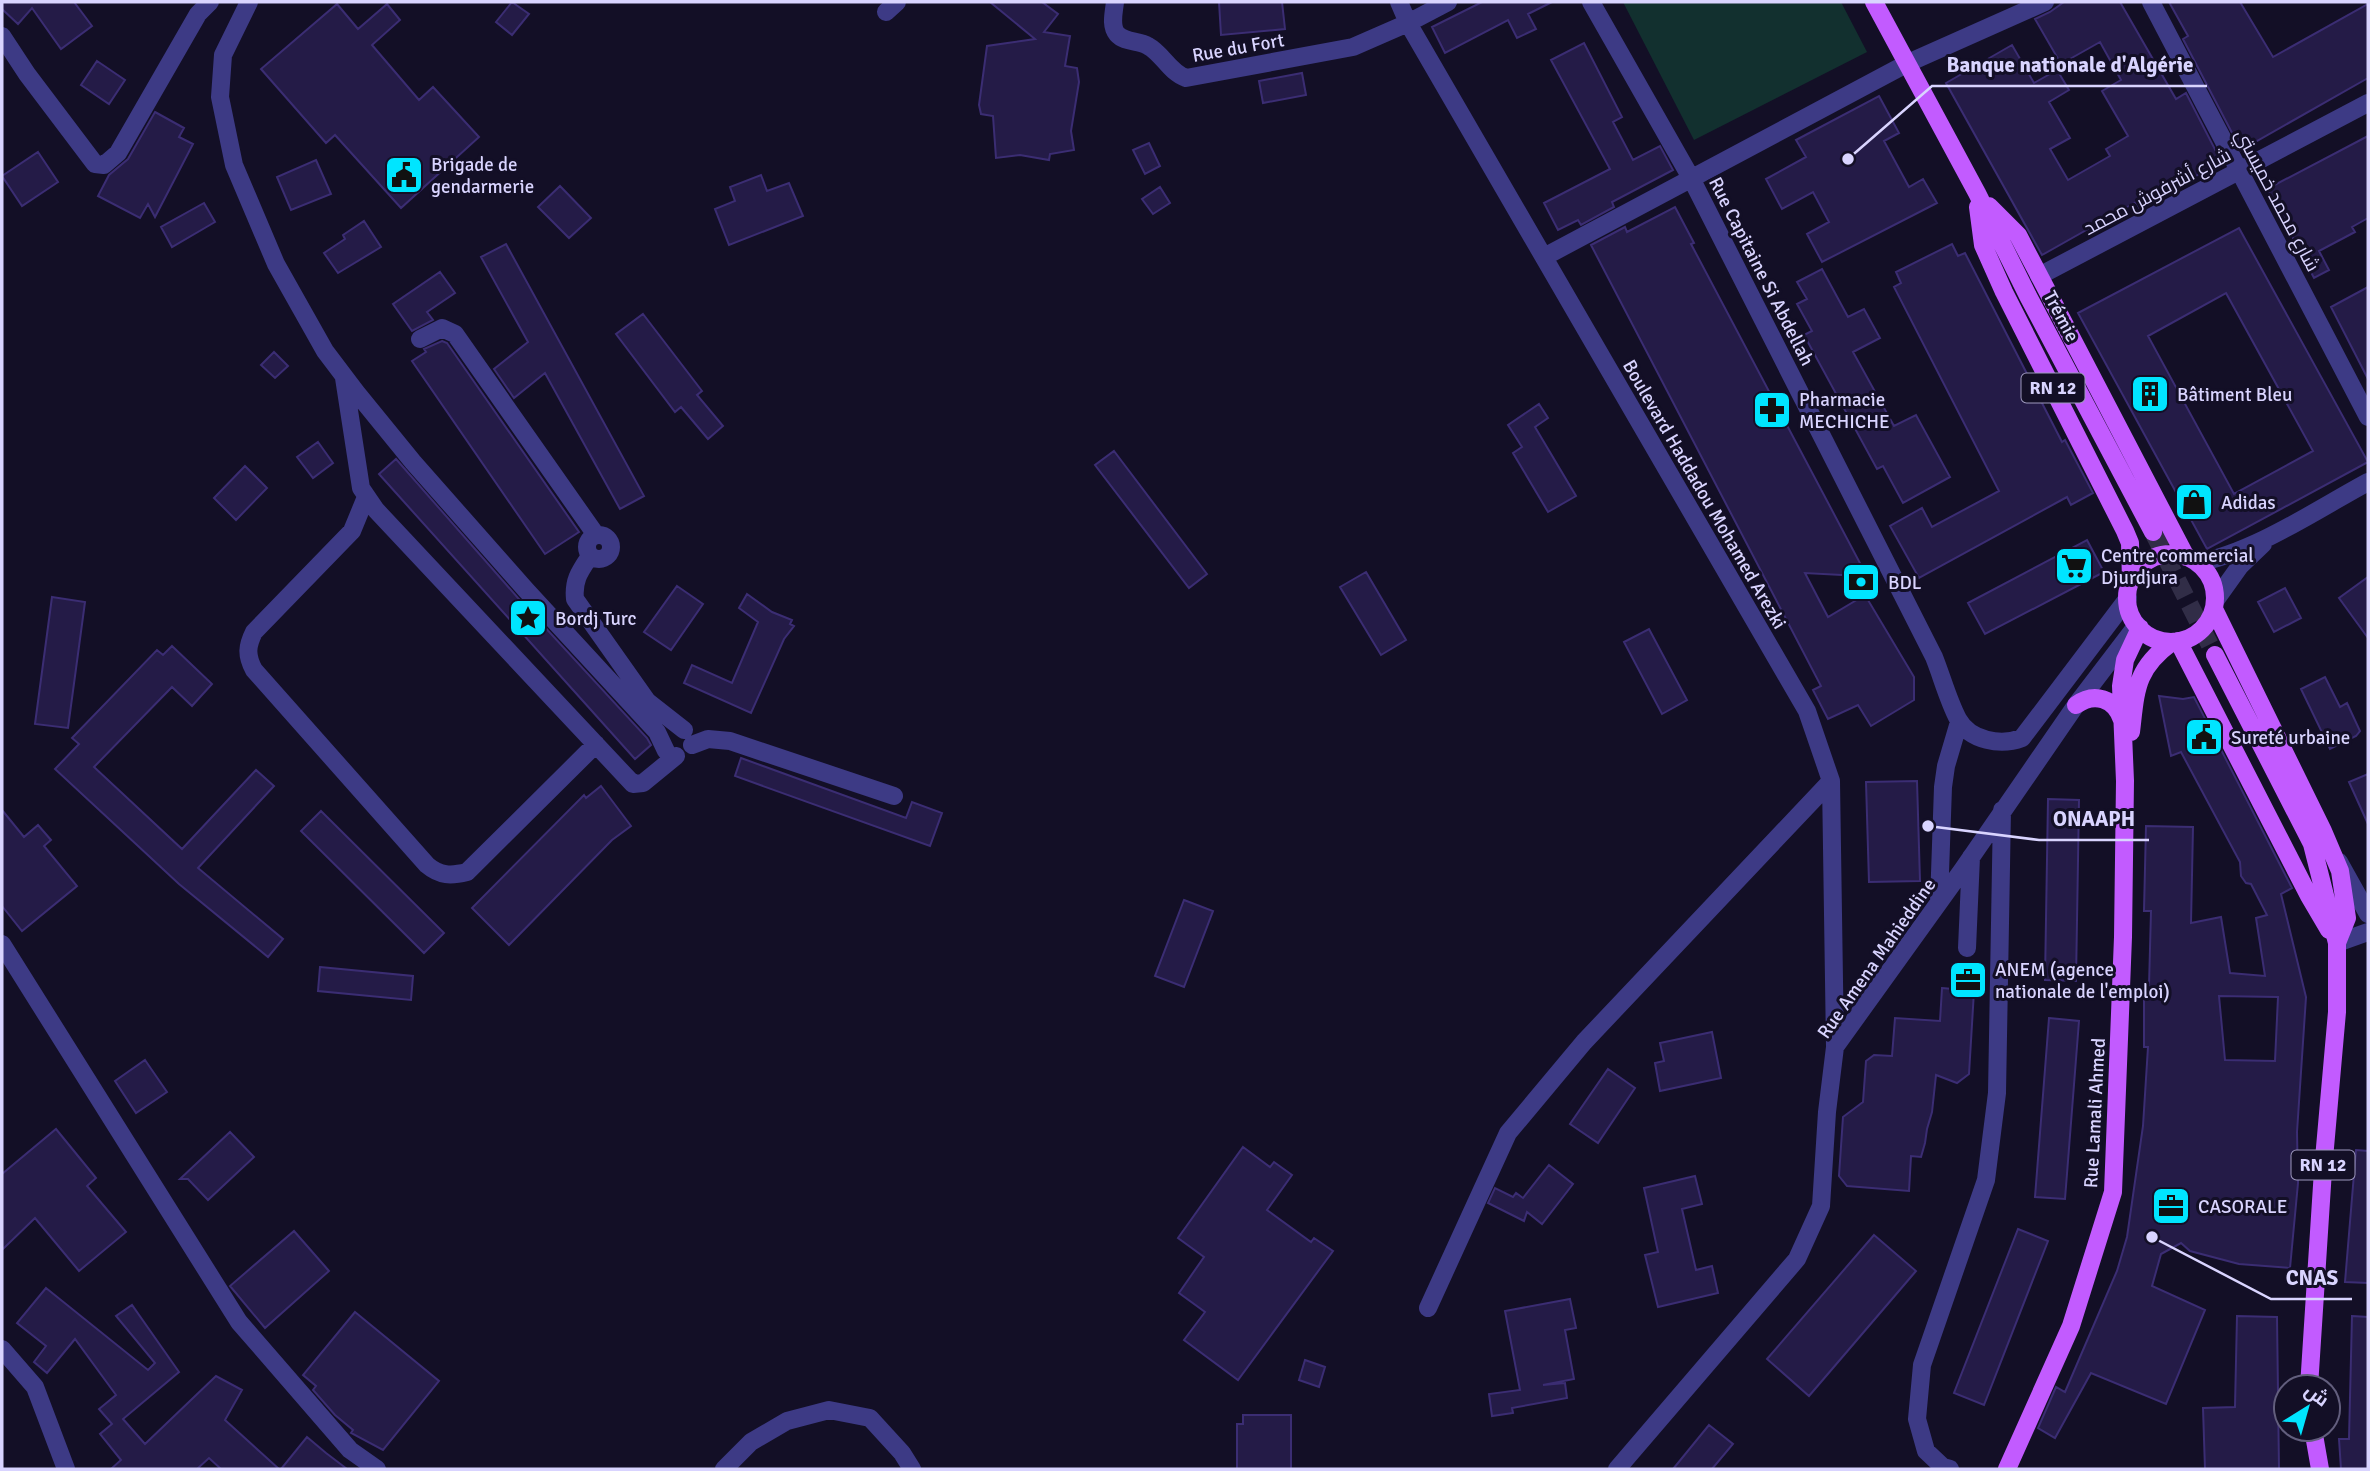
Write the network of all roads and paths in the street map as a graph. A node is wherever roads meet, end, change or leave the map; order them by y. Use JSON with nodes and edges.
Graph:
{"nodes":[{"id":1,"x":210,"y":2,"type":"edge"},
{"id":2,"x":249,"y":2,"type":"edge"},
{"id":3,"x":1115,"y":2,"type":"edge"},
{"id":4,"x":1399,"y":2,"type":"edge"},
{"id":5,"x":1448,"y":2,"type":"edge"},
{"id":6,"x":1591,"y":2,"type":"edge"},
{"id":7,"x":1874,"y":2,"type":"edge"},
{"id":8,"x":2045,"y":2,"type":"edge"},
{"id":9,"x":2151,"y":2,"type":"edge"},
{"id":10,"x":1408,"y":23,"type":"junction"},
{"id":11,"x":2,"y":36,"type":"edge"},
{"id":12,"x":1908,"y":63,"type":"junction"},
{"id":13,"x":2368,"y":103,"type":"edge"},
{"id":14,"x":2239,"y":171,"type":"junction"},
{"id":15,"x":1691,"y":178,"type":"junction"},
{"id":16,"x":1977,"y":193,"type":"junction"},
{"id":17,"x":1544,"y":257,"type":"junction"},
{"id":18,"x":2039,"y":276,"type":"junction"},
{"id":19,"x":420,"y":339,"type":"dead end"},
{"id":20,"x":344,"y":376,"type":"junction"},
{"id":21,"x":2368,"y":417,"type":"edge"},
{"id":22,"x":2368,"y":482,"type":"edge"},
{"id":23,"x":366,"y":497,"type":"junction"},
{"id":24,"x":2153,"y":532,"type":"tunnel mouth"},
{"id":25,"x":2276,"y":533,"type":"junction"},
{"id":26,"x":2191,"y":560,"type":"junction"},
{"id":27,"x":2129,"y":589,"type":"junction"},
{"id":28,"x":2215,"y":605,"type":"junction"},
{"id":29,"x":2138,"y":627,"type":"junction"},
{"id":30,"x":2175,"y":642,"type":"junction"},
{"id":31,"x":2215,"y":655,"type":"tunnel mouth"},
{"id":32,"x":2076,"y":705,"type":"junction"},
{"id":33,"x":2123,"y":721,"type":"junction"},
{"id":34,"x":1959,"y":722,"type":"junction"},
{"id":35,"x":688,"y":738,"type":"junction"},
{"id":36,"x":1988,"y":741,"type":"junction"},
{"id":37,"x":596,"y":744,"type":"junction"},
{"id":38,"x":671,"y":753,"type":"junction"},
{"id":39,"x":1948,"y":761,"type":"junction"},
{"id":40,"x":1831,"y":781,"type":"junction"},
{"id":41,"x":2125,"y":781,"type":"junction"},
{"id":42,"x":894,"y":796,"type":"dead end"},
{"id":43,"x":2002,"y":810,"type":"junction"},
{"id":44,"x":2323,"y":831,"type":"junction"},
{"id":45,"x":1971,"y":858,"type":"junction"},
{"id":46,"x":1939,"y":903,"type":"junction"},
{"id":47,"x":2368,"y":914,"type":"edge"},
{"id":48,"x":2368,"y":932,"type":"edge"},
{"id":49,"x":2337,"y":943,"type":"junction"},
{"id":50,"x":2,"y":944,"type":"edge"},
{"id":51,"x":1967,"y":948,"type":"dead end"},
{"id":52,"x":1835,"y":1047,"type":"junction"},
{"id":53,"x":1428,"y":1308,"type":"dead end"},
{"id":54,"x":2,"y":1349,"type":"edge"},
{"id":55,"x":2310,"y":1373,"type":"edge"},
{"id":56,"x":2315,"y":1443,"type":"edge"},
{"id":57,"x":66,"y":1469,"type":"edge"},
{"id":58,"x":377,"y":1469,"type":"edge"},
{"id":59,"x":724,"y":1469,"type":"edge"},
{"id":60,"x":912,"y":1469,"type":"edge"},
{"id":61,"x":1617,"y":1469,"type":"edge"},
{"id":62,"x":1950,"y":1469,"type":"edge"},
{"id":63,"x":2007,"y":1469,"type":"edge"},
{"id":64,"x":2320,"y":1469,"type":"edge"}],
"edges":[{"from":1,"to":11,"type":"street"},
{"from":2,"to":20,"type":"street"},
{"from":3,"to":10,"type":"street","name":"Rue du Fort"},
{"from":4,"to":10,"type":"street","name":"Boulevard Haddadou Mohamed Arezki"},
{"from":5,"to":10,"type":"street"},
{"from":6,"to":15,"type":"street","name":"Rue Capitaine Si Abdellah"},
{"from":7,"to":12,"type":"main road","number":"RN 12"},
{"from":8,"to":12,"type":"street"},
{"from":9,"to":14,"type":"street","name":"شارع محمد خميستي"},
{"from":10,"to":17,"type":"street","name":"Boulevard Haddadou Mohamed Arezki"},
{"from":12,"to":15,"type":"street"},
{"from":12,"to":16,"type":"main road","number":"RN 12"},
{"from":13,"to":14,"type":"street","name":"شارع أشرفوش محمد"},
{"from":14,"to":18,"type":"street","name":"شارع أشرفوش محمد"},
{"from":14,"to":21,"type":"street","name":"شارع محمد خميستي"},
{"from":15,"to":17,"type":"street"},
{"from":15,"to":34,"type":"street","name":"Rue Capitaine Si Abdellah"},
{"from":16,"to":18,"type":"main road","number":"RN 12"},
{"from":16,"to":24,"type":"main road","name":"Trémie","number":"RN 12"},
{"from":16,"to":27,"type":"main road","number":"RN 12"},
{"from":17,"to":40,"type":"street","name":"Boulevard Haddadou Mohamed Arezki"},
{"from":18,"to":26,"type":"main road","number":"RN 12"},
{"from":19,"to":35,"type":"street"},
{"from":20,"to":23,"type":"street"},
{"from":20,"to":38,"type":"street"},
{"from":22,"to":25,"type":"street"},
{"from":23,"to":37,"type":"street"},
{"from":23,"to":37,"type":"street"},
{"from":25,"to":26,"type":"street"},
{"from":25,"to":28,"type":"street"},
{"from":26,"to":27,"type":"main road"},
{"from":26,"to":28,"type":"main road"},
{"from":27,"to":29,"type":"main road"},
{"from":27,"to":36,"type":"street"},
{"from":28,"to":30,"type":"main road"},
{"from":28,"to":44,"type":"main road","number":"RN 12"},
{"from":29,"to":30,"type":"main road"},
{"from":29,"to":32,"type":"street","name":"Rue Amena Mahieddine"},
{"from":29,"to":33,"type":"main road","name":"Rue Lamali Ahmed"},
{"from":30,"to":41,"type":"main road","name":"Rue Lamali Ahmed"},
{"from":30,"to":49,"type":"main road"},
{"from":31,"to":49,"type":"main road","number":"RN 12"},
{"from":32,"to":33,"type":"main road"},
{"from":32,"to":43,"type":"street","name":"Rue Amena Mahieddine"},
{"from":33,"to":41,"type":"main road","name":"Rue Lamali Ahmed"},
{"from":34,"to":36,"type":"street"},
{"from":34,"to":39,"type":"street"},
{"from":35,"to":38,"type":"street"},
{"from":35,"to":38,"type":"street"},
{"from":35,"to":42,"type":"street"},
{"from":36,"to":39,"type":"street"},
{"from":37,"to":38,"type":"street"},
{"from":39,"to":46,"type":"street"},
{"from":40,"to":52,"type":"street","name":"Boulevard Haddadou Mohamed Arezki"},
{"from":40,"to":53,"type":"street"},
{"from":41,"to":63,"type":"main road","name":"Rue Lamali Ahmed"},
{"from":43,"to":45,"type":"street","name":"Rue Amena Mahieddine"},
{"from":43,"to":62,"type":"street"},
{"from":44,"to":47,"type":"street"},
{"from":44,"to":49,"type":"main road","number":"RN 12"},
{"from":45,"to":46,"type":"street","name":"Rue Amena Mahieddine"},
{"from":45,"to":51,"type":"street"},
{"from":46,"to":52,"type":"street","name":"Rue Amena Mahieddine"},
{"from":48,"to":49,"type":"street"},
{"from":49,"to":55,"type":"main road","number":"RN 12"},
{"from":50,"to":58,"type":"street"},
{"from":52,"to":61,"type":"street","name":"Rue Amena Mahieddine"},
{"from":54,"to":57,"type":"street"},
{"from":56,"to":64,"type":"main road"},
{"from":59,"to":60,"type":"street"}]}
